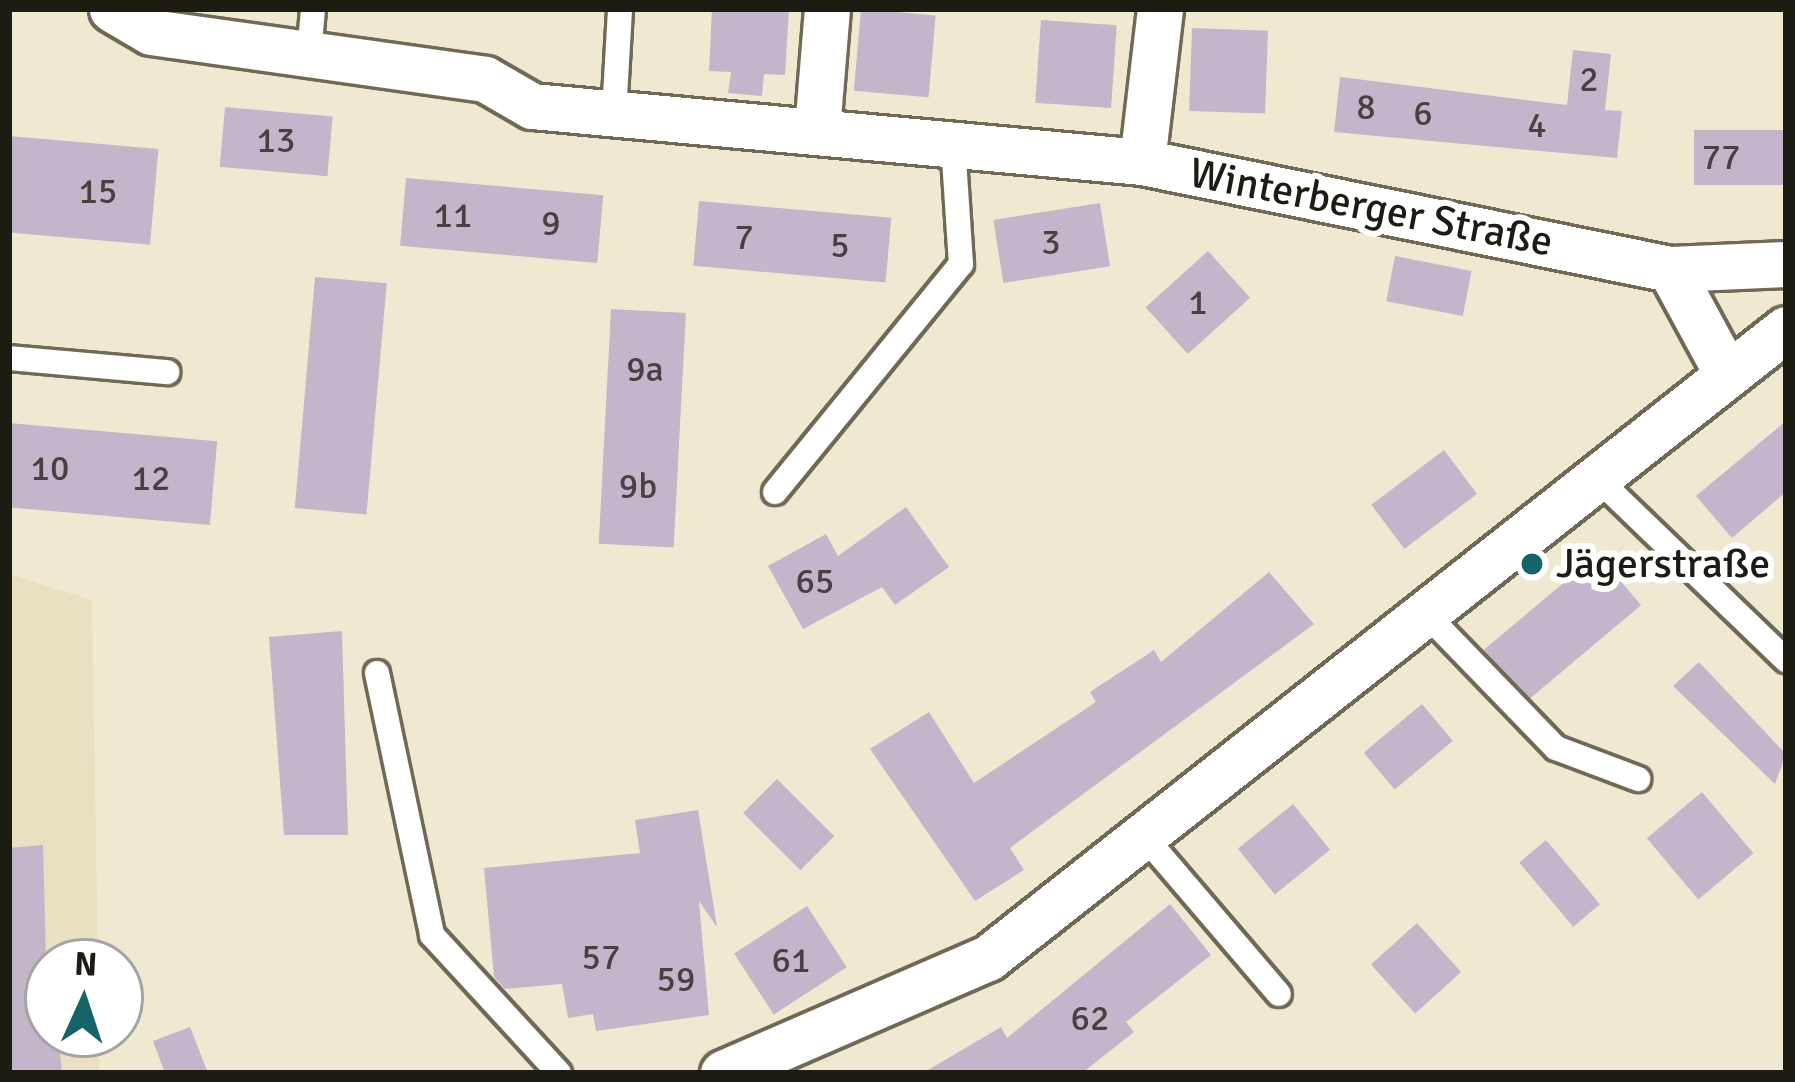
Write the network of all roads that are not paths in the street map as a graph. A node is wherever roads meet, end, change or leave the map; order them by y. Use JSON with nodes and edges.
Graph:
{"nodes":[{"id":1,"x":112,"y":9,"type":"edge"},
{"id":2,"x":313,"y":9,"type":"edge"},
{"id":3,"x":620,"y":9,"type":"edge"},
{"id":4,"x":827,"y":9,"type":"edge"},
{"id":5,"x":1160,"y":9,"type":"edge"},
{"id":6,"x":308,"y":56,"type":"junction"},
{"id":7,"x":614,"y":114,"type":"junction"},
{"id":8,"x":817,"y":130,"type":"junction"},
{"id":9,"x":953,"y":142,"type":"junction"},
{"id":10,"x":1142,"y":163,"type":"junction"},
{"id":11,"x":1786,"y":264,"type":"edge"},
{"id":12,"x":1670,"y":269,"type":"junction"},
{"id":13,"x":1786,"y":329,"type":"edge"},
{"id":14,"x":9,"y":358,"type":"edge"},
{"id":15,"x":167,"y":372,"type":"dead end"},
{"id":16,"x":1726,"y":372,"type":"junction"},
{"id":17,"x":1600,"y":482,"type":"junction"},
{"id":18,"x":776,"y":492,"type":"dead end"},
{"id":19,"x":1425,"y":613,"type":"junction"},
{"id":20,"x":1786,"y":660,"type":"edge"},
{"id":21,"x":377,"y":674,"type":"dead end"},
{"id":22,"x":1637,"y":779,"type":"dead end"},
{"id":23,"x":1142,"y":835,"type":"junction"},
{"id":24,"x":1279,"y":994,"type":"dead end"},
{"id":25,"x":770,"y":1063,"type":"edge"},
{"id":26,"x":559,"y":1073,"type":"edge"},
{"id":27,"x":722,"y":1073,"type":"edge"}],
"edges":[{"from":1,"to":6,"type":"street","name":"Winterberger Straße"},
{"from":2,"to":6,"type":"lane"},
{"from":3,"to":7,"type":"lane"},
{"from":4,"to":8,"type":"street"},
{"from":5,"to":10,"type":"street"},
{"from":6,"to":7,"type":"street","name":"Winterberger Straße"},
{"from":7,"to":8,"type":"street","name":"Winterberger Straße"},
{"from":8,"to":9,"type":"street","name":"Winterberger Straße"},
{"from":9,"to":10,"type":"street","name":"Winterberger Straße"},
{"from":9,"to":18,"type":"lane"},
{"from":10,"to":12,"type":"street","name":"Winterberger Straße"},
{"from":11,"to":12,"type":"street"},
{"from":12,"to":16,"type":"street"},
{"from":13,"to":16,"type":"street"},
{"from":14,"to":15,"type":"lane"},
{"from":16,"to":17,"type":"street"},
{"from":17,"to":19,"type":"street"},
{"from":17,"to":20,"type":"lane"},
{"from":19,"to":22,"type":"lane"},
{"from":19,"to":23,"type":"street"},
{"from":21,"to":26,"type":"lane"},
{"from":23,"to":24,"type":"lane"},
{"from":23,"to":25,"type":"street"},
{"from":25,"to":27,"type":"street"}]}
